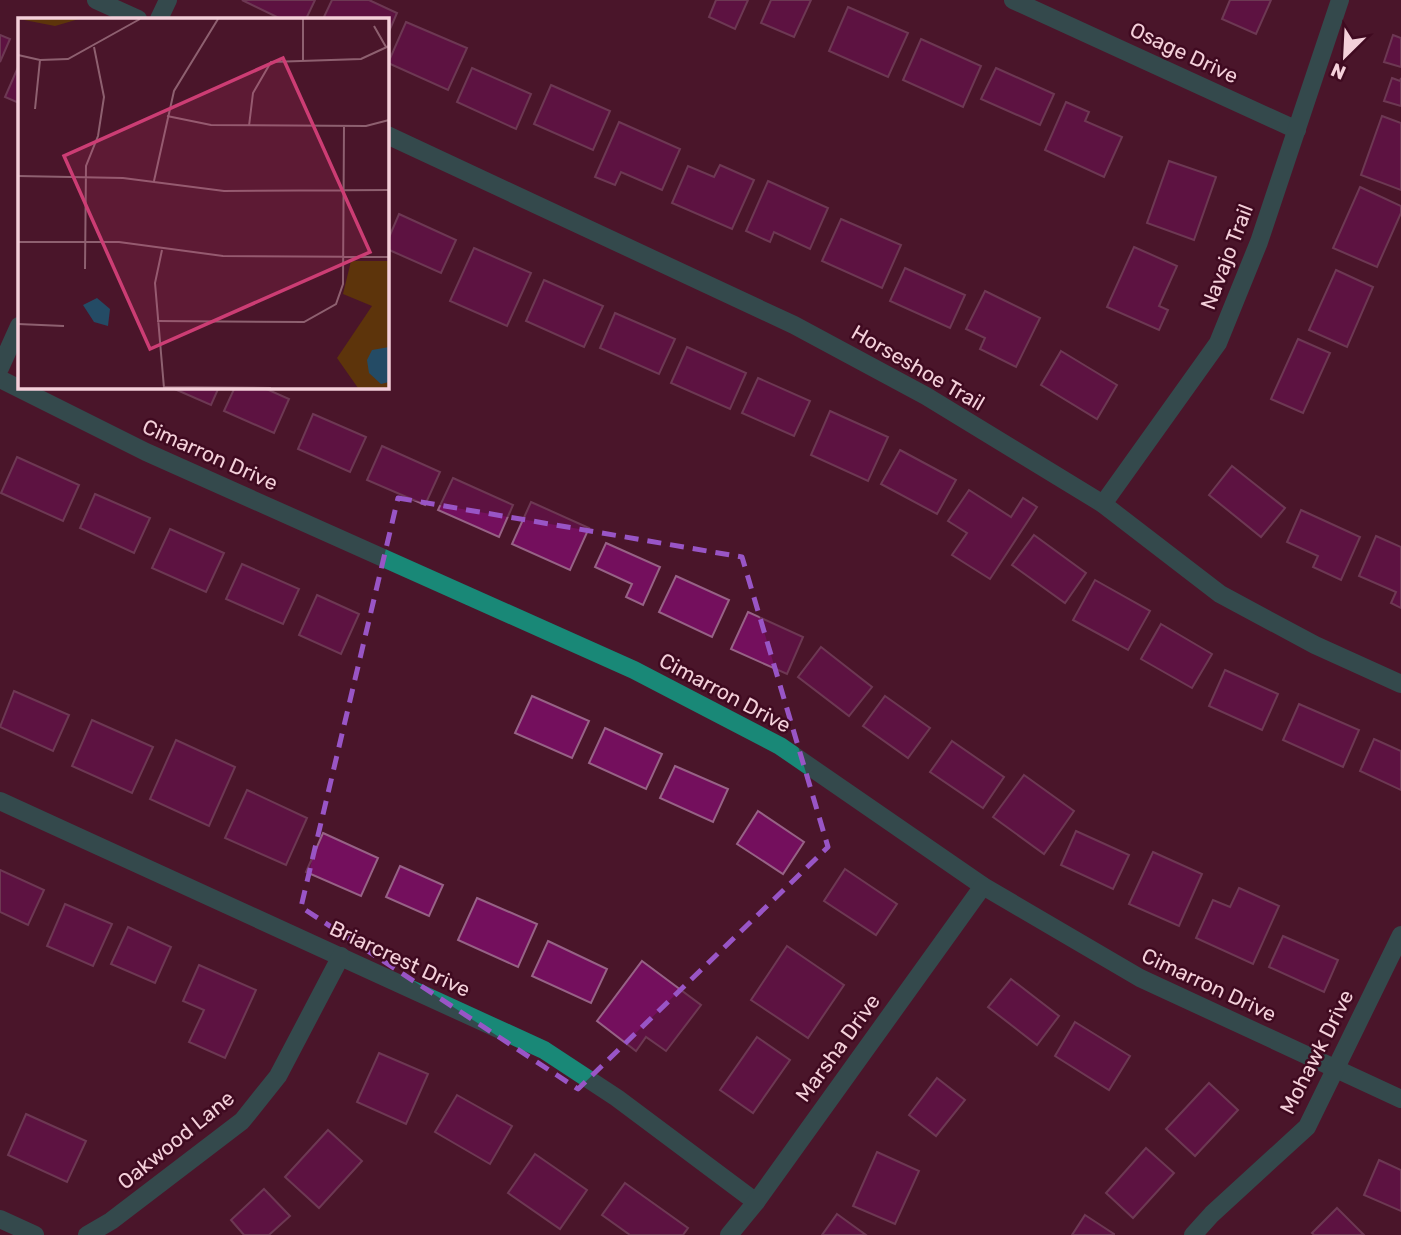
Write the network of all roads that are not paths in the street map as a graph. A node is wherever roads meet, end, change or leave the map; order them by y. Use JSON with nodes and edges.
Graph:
{"nodes":[{"id":1,"x":96,"y":0,"type":"edge"},
{"id":2,"x":168,"y":0,"type":"edge"},
{"id":3,"x":1013,"y":0,"type":"edge"},
{"id":4,"x":1340,"y":0,"type":"edge"},
{"id":5,"x":136,"y":18,"type":"edge"},
{"id":6,"x":159,"y":18,"type":"edge"},
{"id":7,"x":1297,"y":130,"type":"junction"},
{"id":8,"x":388,"y":135,"type":"edge"},
{"id":9,"x":18,"y":328,"type":"edge"},
{"id":10,"x":0,"y":368,"type":"edge"},
{"id":11,"x":0,"y":379,"type":"edge"},
{"id":12,"x":1103,"y":504,"type":"junction"},
{"id":13,"x":1401,"y":684,"type":"edge"},
{"id":14,"x":0,"y":801,"type":"edge"},
{"id":15,"x":983,"y":886,"type":"junction"},
{"id":16,"x":1401,"y":934,"type":"edge"},
{"id":17,"x":341,"y":957,"type":"junction"},
{"id":18,"x":1336,"y":1070,"type":"junction"},
{"id":19,"x":1401,"y":1099,"type":"edge"},
{"id":20,"x":756,"y":1202,"type":"junction"},
{"id":21,"x":0,"y":1219,"type":"edge"},
{"id":22,"x":35,"y":1235,"type":"edge"},
{"id":23,"x":87,"y":1235,"type":"edge"},
{"id":24,"x":729,"y":1235,"type":"edge"},
{"id":25,"x":1193,"y":1235,"type":"edge"}],
"edges":[{"from":1,"to":5,"type":"street"},
{"from":2,"to":6,"type":"street"},
{"from":3,"to":7,"type":"street","name":"Osage Drive"},
{"from":4,"to":7,"type":"street","name":"Navajo Trail"},
{"from":7,"to":12,"type":"street","name":"Navajo Trail"},
{"from":8,"to":12,"type":"street","name":"Horseshoe Trail"},
{"from":9,"to":10,"type":"street"},
{"from":11,"to":15,"type":"street","name":"Cimarron Drive"},
{"from":12,"to":13,"type":"street","name":"Horseshoe Trail"},
{"from":14,"to":17,"type":"street","name":"Briarcrest Drive"},
{"from":15,"to":18,"type":"street","name":"Cimarron Drive"},
{"from":15,"to":20,"type":"street","name":"Marsha Drive"},
{"from":16,"to":18,"type":"street","name":"Mohawk Drive"},
{"from":17,"to":20,"type":"street","name":"Briarcrest Drive"},
{"from":17,"to":23,"type":"street","name":"Oakwood Lane"},
{"from":18,"to":19,"type":"street","name":"Cimarron Drive"},
{"from":18,"to":25,"type":"street","name":"Mohawk Drive"},
{"from":20,"to":24,"type":"street","name":"Marsha Drive"},
{"from":21,"to":22,"type":"street"}]}
